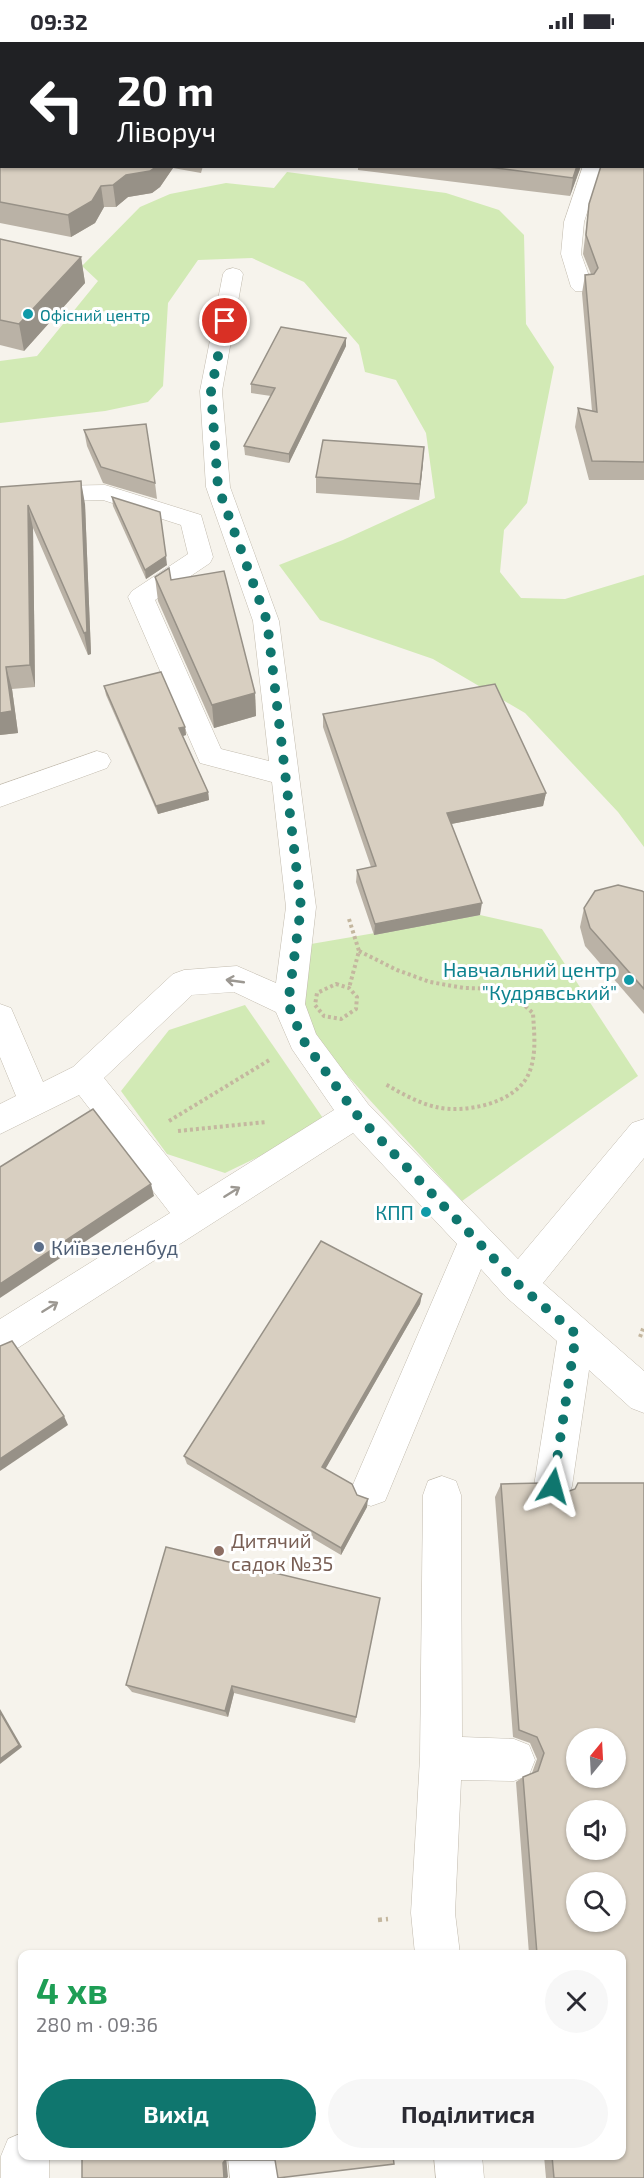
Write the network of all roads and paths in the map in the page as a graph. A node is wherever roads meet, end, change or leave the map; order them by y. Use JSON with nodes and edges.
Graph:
{"nodes":[{"id":1,"x":592,"y":168,"type":"edge"},
{"id":2,"x":233,"y":274,"type":"dead end"},
{"id":3,"x":582,"y":287,"type":"dead end"},
{"id":4,"x":0,"y":495,"type":"edge"},
{"id":5,"x":97,"y":761,"type":"dead end"},
{"id":6,"x":285,"y":776,"type":"junction"},
{"id":7,"x":0,"y":796,"type":"edge"},
{"id":8,"x":349,"y":919,"type":"dead end"},
{"id":9,"x":359,"y":951,"type":"junction"},
{"id":10,"x":350,"y":988,"type":"junction"},
{"id":11,"x":288,"y":1004,"type":"junction"},
{"id":12,"x":0,"y":1017,"type":"edge"},
{"id":13,"x":303,"y":1040,"type":"junction"},
{"id":14,"x":84,"y":1077,"type":"junction"},
{"id":15,"x":378,"y":1079,"type":"dead end"},
{"id":16,"x":34,"y":1101,"type":"junction"},
{"id":17,"x":356,"y":1114,"type":"junction"},
{"id":18,"x":0,"y":1120,"type":"edge"},
{"id":19,"x":276,"y":1122,"type":"dead end"},
{"id":20,"x":644,"y":1133,"type":"edge"},
{"id":21,"x":142,"y":1138,"type":"junction"},
{"id":22,"x":194,"y":1216,"type":"junction"},
{"id":23,"x":476,"y":1239,"type":"junction"},
{"id":24,"x":519,"y":1285,"type":"junction"},
{"id":25,"x":576,"y":1334,"type":"junction"},
{"id":26,"x":0,"y":1339,"type":"edge"},
{"id":27,"x":644,"y":1395,"type":"edge"},
{"id":28,"x":553,"y":1486,"type":"dead end"},
{"id":29,"x":371,"y":1487,"type":"dead end"},
{"id":30,"x":442,"y":1496,"type":"dead end"},
{"id":31,"x":441,"y":1758,"type":"junction"},
{"id":32,"x":514,"y":1760,"type":"dead end"},
{"id":33,"x":437,"y":1950,"type":"edge"},
{"id":34,"x":25,"y":2160,"type":"edge"},
{"id":35,"x":252,"y":2160,"type":"edge"},
{"id":36,"x":458,"y":2160,"type":"edge"},
{"id":37,"x":25,"y":2178,"type":"edge"},
{"id":38,"x":254,"y":2178,"type":"edge"},
{"id":39,"x":460,"y":2178,"type":"edge"}],
"edges":[{"from":1,"to":3,"type":"lane"},
{"from":2,"to":6,"type":"lane"},
{"from":4,"to":6,"type":"lane"},
{"from":5,"to":7,"type":"lane"},
{"from":6,"to":11,"type":"lane"},
{"from":8,"to":9,"type":"path"},
{"from":9,"to":10,"type":"path"},
{"from":9,"to":15,"type":"path"},
{"from":10,"to":10,"type":"path"},
{"from":11,"to":13,"type":"lane"},
{"from":11,"to":14,"type":"lane","one_way":true},
{"from":12,"to":16,"type":"lane"},
{"from":13,"to":17,"type":"lane"},
{"from":13,"to":21,"type":"path"},
{"from":14,"to":16,"type":"lane"},
{"from":14,"to":21,"type":"lane"},
{"from":16,"to":18,"type":"lane"},
{"from":22,"to":17,"type":"lane","one_way":true},
{"from":17,"to":23,"type":"lane"},
{"from":19,"to":21,"type":"path"},
{"from":20,"to":24,"type":"lane"},
{"from":21,"to":22,"type":"lane"},
{"from":26,"to":22,"type":"lane","one_way":true},
{"from":23,"to":24,"type":"lane"},
{"from":23,"to":29,"type":"lane"},
{"from":24,"to":25,"type":"lane"},
{"from":25,"to":27,"type":"lane"},
{"from":25,"to":28,"type":"lane"},
{"from":30,"to":31,"type":"lane"},
{"from":31,"to":32,"type":"lane"},
{"from":31,"to":33,"type":"lane"},
{"from":34,"to":37,"type":"lane"},
{"from":35,"to":38,"type":"lane"},
{"from":36,"to":39,"type":"lane"}]}
